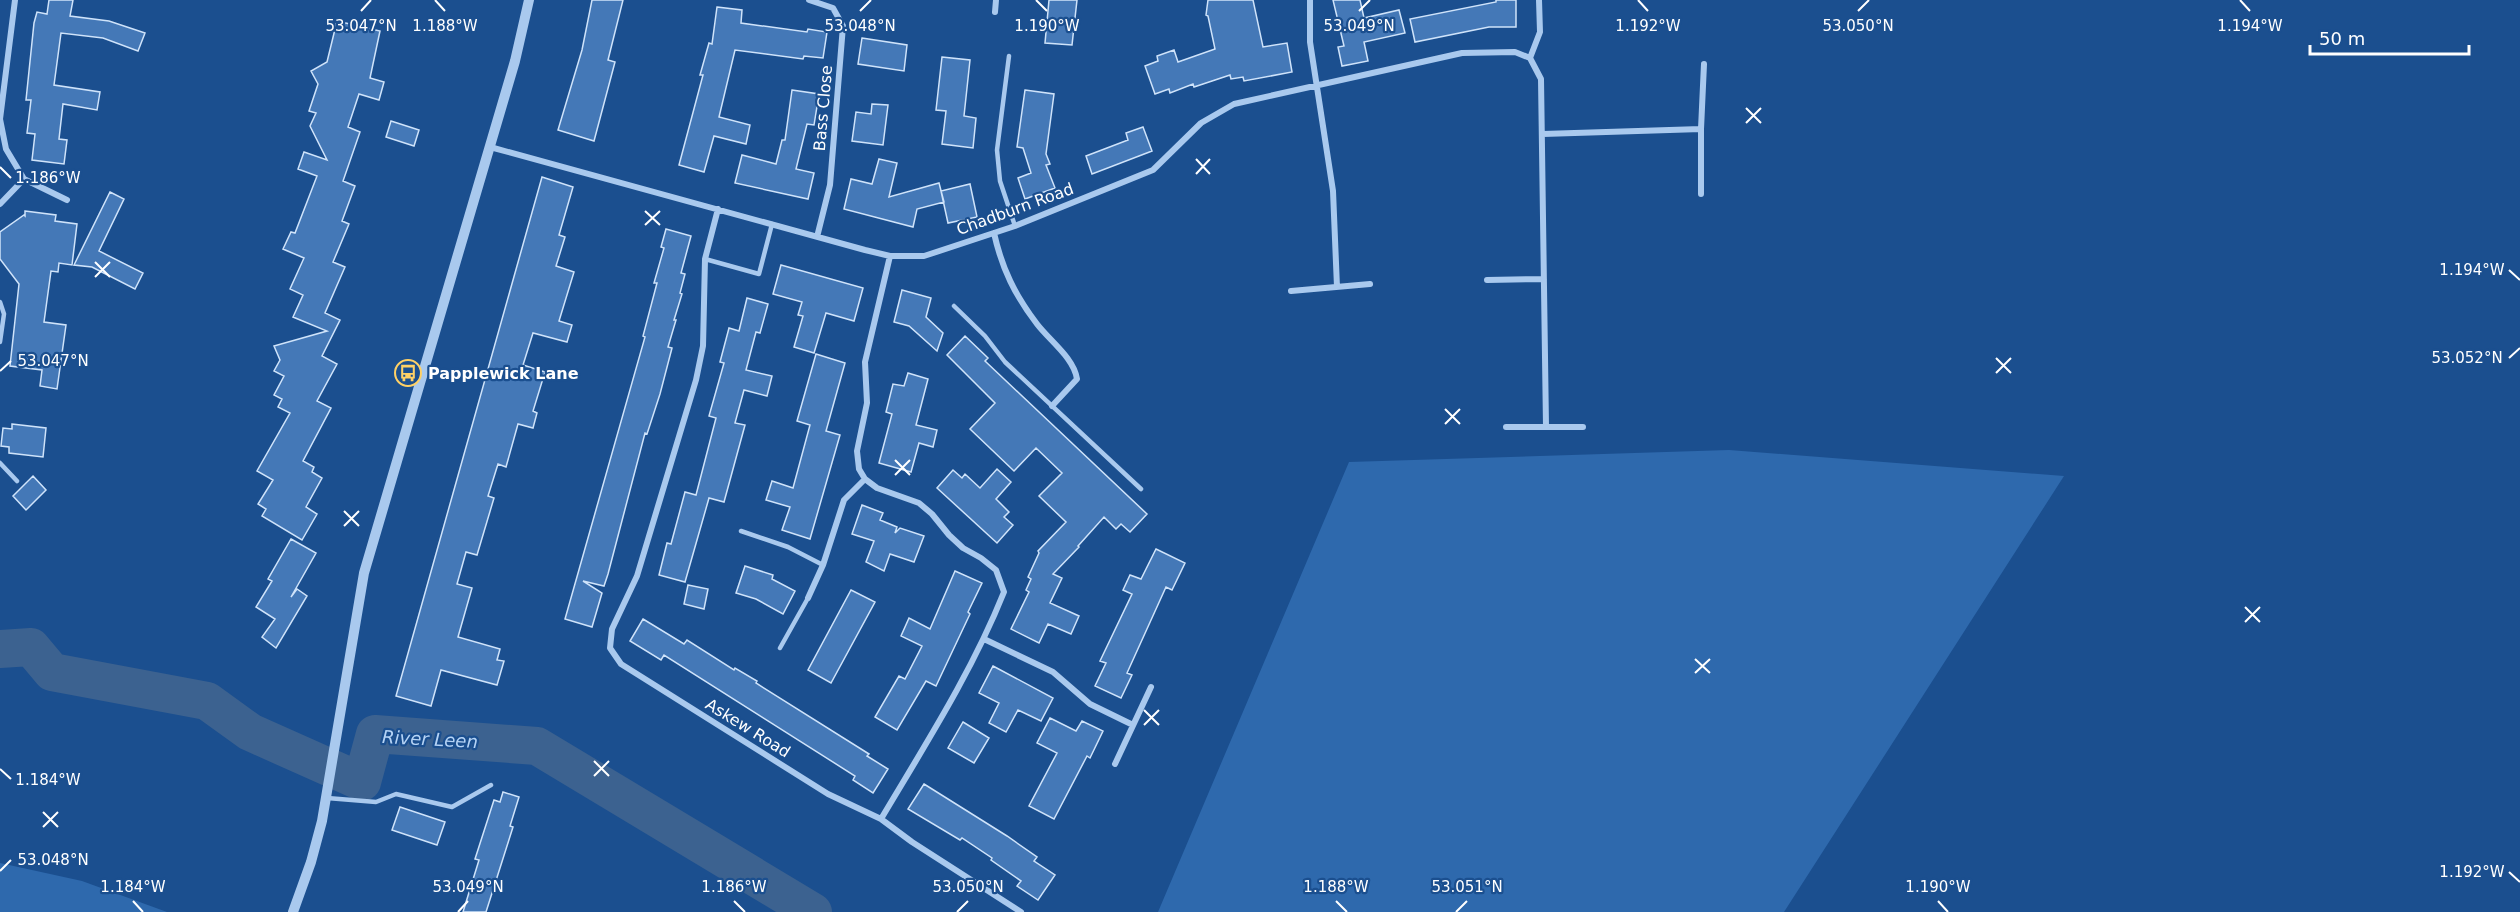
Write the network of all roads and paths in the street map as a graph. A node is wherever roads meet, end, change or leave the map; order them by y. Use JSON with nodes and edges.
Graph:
{"nodes":[{"id":1,"x":15,"y":0,"type":"edge"},
{"id":2,"x":529,"y":0,"type":"edge"},
{"id":3,"x":808,"y":0,"type":"edge"},
{"id":4,"x":813,"y":0,"type":"edge"},
{"id":5,"x":996,"y":0,"type":"edge"},
{"id":6,"x":1310,"y":0,"type":"edge"},
{"id":7,"x":1539,"y":0,"type":"edge"},
{"id":8,"x":995,"y":12,"type":"dead end"},
{"id":9,"x":1009,"y":56,"type":"dead end"},
{"id":10,"x":1530,"y":58,"type":"junction"},
{"id":11,"x":1704,"y":64,"type":"dead end"},
{"id":12,"x":1317,"y":84,"type":"junction"},
{"id":13,"x":1701,"y":129,"type":"junction"},
{"id":14,"x":1543,"y":134,"type":"junction"},
{"id":15,"x":490,"y":147,"type":"junction"},
{"id":16,"x":24,"y":179,"type":"junction"},
{"id":17,"x":1701,"y":194,"type":"dead end"},
{"id":18,"x":67,"y":200,"type":"dead end"},
{"id":19,"x":0,"y":204,"type":"edge"},
{"id":20,"x":718,"y":210,"type":"junction"},
{"id":21,"x":772,"y":225,"type":"junction"},
{"id":22,"x":1016,"y":226,"type":"junction"},
{"id":23,"x":994,"y":233,"type":"junction"},
{"id":24,"x":817,"y":237,"type":"junction"},
{"id":25,"x":890,"y":256,"type":"junction"},
{"id":26,"x":705,"y":259,"type":"junction"},
{"id":27,"x":1544,"y":279,"type":"junction"},
{"id":28,"x":1487,"y":280,"type":"dead end"},
{"id":29,"x":1370,"y":284,"type":"dead end"},
{"id":30,"x":1337,"y":286,"type":"junction"},
{"id":31,"x":1291,"y":291,"type":"dead end"},
{"id":32,"x":0,"y":302,"type":"edge"},
{"id":33,"x":954,"y":306,"type":"dead end"},
{"id":34,"x":0,"y":342,"type":"edge"},
{"id":35,"x":1052,"y":406,"type":"junction"},
{"id":36,"x":1546,"y":426,"type":"junction"},
{"id":37,"x":1583,"y":426,"type":"dead end"},
{"id":38,"x":1506,"y":427,"type":"dead end"},
{"id":39,"x":0,"y":463,"type":"edge"},
{"id":40,"x":865,"y":479,"type":"junction"},
{"id":41,"x":17,"y":481,"type":"dead end"},
{"id":42,"x":1141,"y":489,"type":"dead end"},
{"id":43,"x":741,"y":531,"type":"dead end"},
{"id":44,"x":823,"y":565,"type":"junction"},
{"id":45,"x":808,"y":598,"type":"joint"},
{"id":46,"x":984,"y":639,"type":"junction"},
{"id":47,"x":780,"y":648,"type":"dead end"},
{"id":48,"x":1151,"y":687,"type":"dead end"},
{"id":49,"x":1133,"y":725,"type":"junction"},
{"id":50,"x":1115,"y":764,"type":"dead end"},
{"id":51,"x":491,"y":785,"type":"dead end"},
{"id":52,"x":327,"y":798,"type":"junction"},
{"id":53,"x":881,"y":819,"type":"junction"},
{"id":54,"x":293,"y":912,"type":"edge"},
{"id":55,"x":1021,"y":912,"type":"edge"}],
"edges":[{"from":1,"to":16,"type":"street"},
{"from":2,"to":15,"type":"street"},
{"from":3,"to":4,"type":"street","name":"Bass Close"},
{"from":4,"to":24,"type":"street","name":"Bass Close"},
{"from":5,"to":8,"type":"street"},
{"from":6,"to":12,"type":"street"},
{"from":7,"to":10,"type":"street"},
{"from":9,"to":22,"type":"lane"},
{"from":10,"to":12,"type":"street","name":"Chadburn Road"},
{"from":10,"to":14,"type":"street"},
{"from":11,"to":13,"type":"street"},
{"from":12,"to":22,"type":"street","name":"Chadburn Road"},
{"from":12,"to":30,"type":"street"},
{"from":13,"to":14,"type":"street"},
{"from":13,"to":17,"type":"street"},
{"from":14,"to":27,"type":"street"},
{"from":15,"to":20,"type":"street","name":"Chadburn Road"},
{"from":15,"to":52,"type":"street"},
{"from":16,"to":18,"type":"street"},
{"from":16,"to":19,"type":"street"},
{"from":20,"to":21,"type":"street","name":"Chadburn Road"},
{"from":20,"to":26,"type":"street"},
{"from":21,"to":24,"type":"street","name":"Chadburn Road"},
{"from":21,"to":26,"type":"lane"},
{"from":22,"to":23,"type":"street","name":"Chadburn Road"},
{"from":23,"to":25,"type":"street","name":"Chadburn Road"},
{"from":23,"to":35,"type":"street"},
{"from":24,"to":25,"type":"street","name":"Chadburn Road"},
{"from":25,"to":40,"type":"street"},
{"from":26,"to":53,"type":"street","name":"Askew Road"},
{"from":27,"to":28,"type":"street"},
{"from":27,"to":36,"type":"street"},
{"from":29,"to":30,"type":"street"},
{"from":30,"to":31,"type":"street"},
{"from":32,"to":34,"type":"lane"},
{"from":33,"to":35,"type":"lane"},
{"from":35,"to":42,"type":"lane"},
{"from":36,"to":37,"type":"street"},
{"from":36,"to":38,"type":"street"},
{"from":39,"to":41,"type":"lane"},
{"from":40,"to":44,"type":"street"},
{"from":40,"to":46,"type":"street"},
{"from":43,"to":44,"type":"lane"},
{"from":44,"to":45,"type":"street"},
{"from":45,"to":47,"type":"lane"},
{"from":46,"to":49,"type":"street"},
{"from":46,"to":53,"type":"street"},
{"from":48,"to":49,"type":"street"},
{"from":49,"to":50,"type":"street"},
{"from":51,"to":52,"type":"lane"},
{"from":52,"to":54,"type":"street"},
{"from":53,"to":55,"type":"street","name":"Askew Road"}]}
